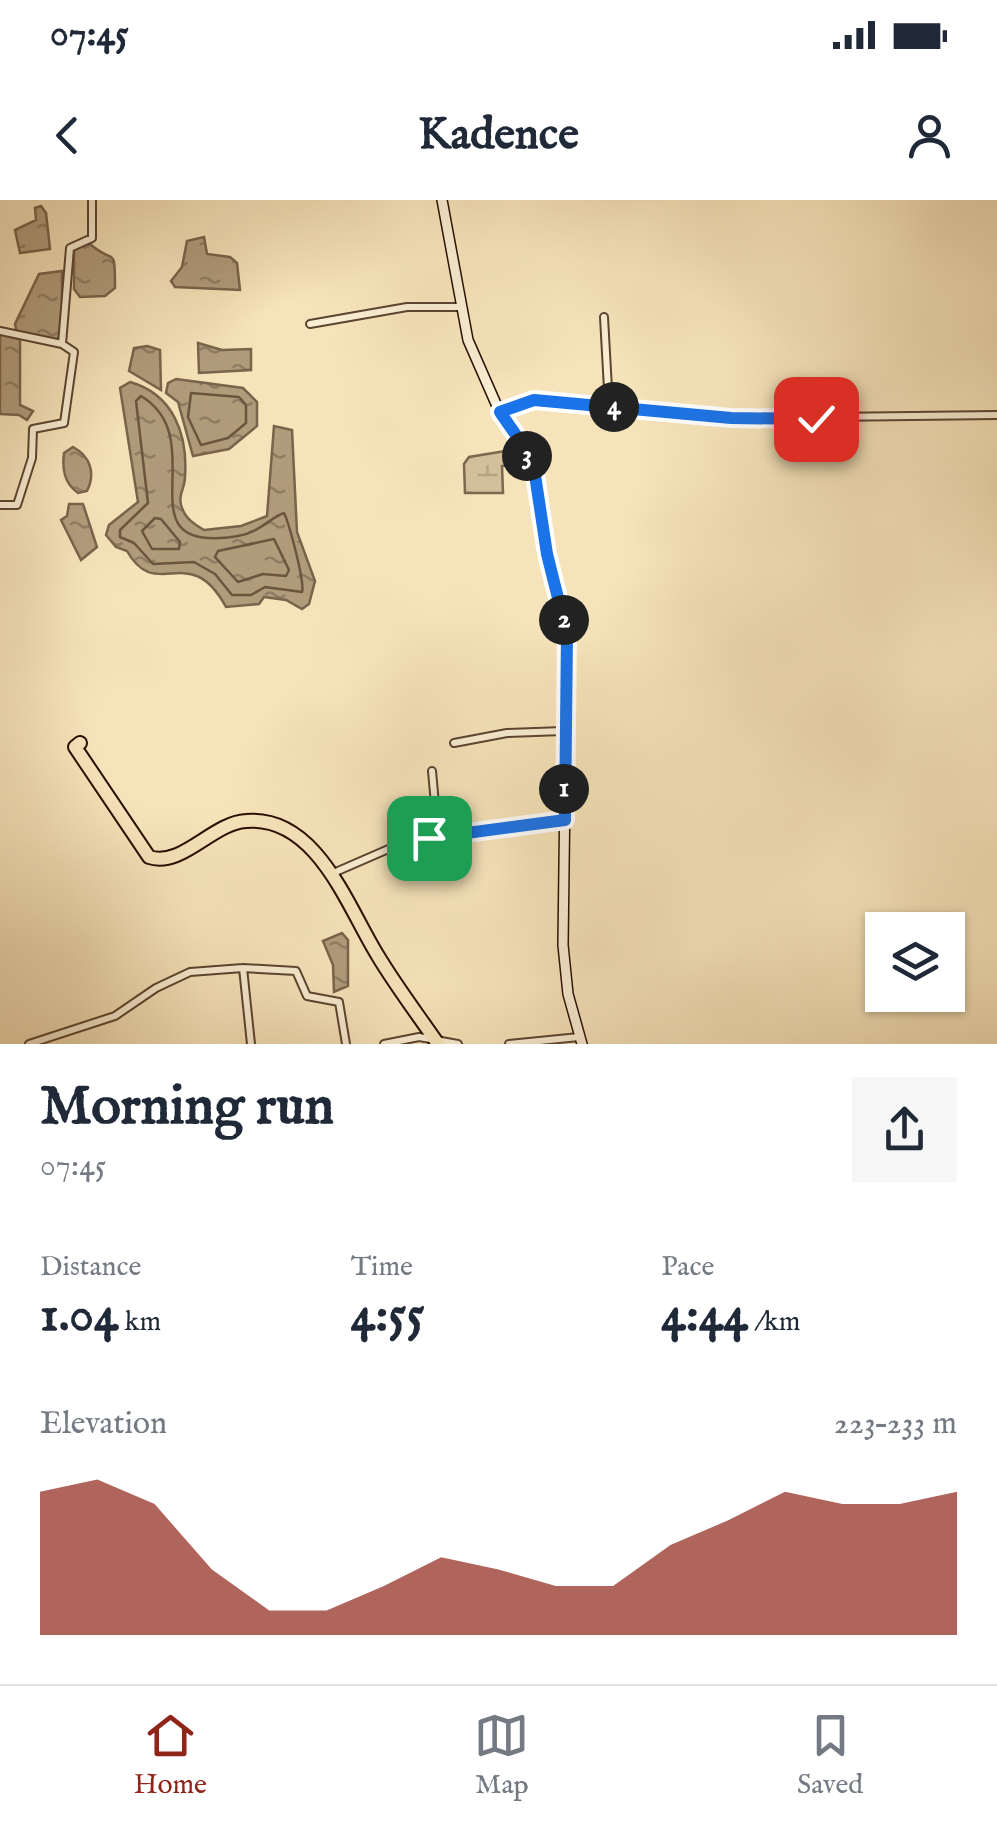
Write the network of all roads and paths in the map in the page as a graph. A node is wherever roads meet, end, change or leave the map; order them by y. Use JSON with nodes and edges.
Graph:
{"nodes":[{"id":1,"x":92,"y":200,"type":"edge"},
{"id":2,"x":442,"y":200,"type":"edge"},
{"id":3,"x":459,"y":307,"type":"junction"},
{"id":4,"x":604,"y":317,"type":"dead end"},
{"id":5,"x":310,"y":324,"type":"dead end"},
{"id":6,"x":0,"y":331,"type":"edge"},
{"id":7,"x":62,"y":344,"type":"junction"},
{"id":8,"x":610,"y":407,"type":"junction"},
{"id":9,"x":500,"y":412,"type":"junction"},
{"id":10,"x":997,"y":414,"type":"edge"},
{"id":11,"x":0,"y":505,"type":"edge"},
{"id":12,"x":563,"y":731,"type":"junction"},
{"id":13,"x":454,"y":743,"type":"dead end"},
{"id":14,"x":432,"y":771,"type":"dead end"},
{"id":15,"x":243,"y":820,"type":"junction"},
{"id":16,"x":565,"y":820,"type":"junction"},
{"id":17,"x":438,"y":837,"type":"junction"},
{"id":18,"x":331,"y":874,"type":"junction"},
{"id":19,"x":243,"y":968,"type":"junction"},
{"id":20,"x":582,"y":1041,"type":"edge"},
{"id":21,"x":437,"y":1042,"type":"edge"},
{"id":22,"x":29,"y":1044,"type":"edge"},
{"id":23,"x":251,"y":1044,"type":"edge"},
{"id":24,"x":346,"y":1044,"type":"edge"},
{"id":25,"x":384,"y":1044,"type":"edge"},
{"id":26,"x":458,"y":1044,"type":"edge"},
{"id":27,"x":509,"y":1044,"type":"edge"}],
"edges":[{"from":1,"to":7,"type":"street"},
{"from":2,"to":3,"type":"street"},
{"from":3,"to":5,"type":"street"},
{"from":3,"to":9,"type":"street"},
{"from":4,"to":8,"type":"street"},
{"from":6,"to":7,"type":"street"},
{"from":7,"to":11,"type":"street"},
{"from":8,"to":9,"type":"street"},
{"from":8,"to":10,"type":"street"},
{"from":9,"to":12,"type":"street"},
{"from":12,"to":13,"type":"street"},
{"from":12,"to":16,"type":"street"},
{"from":14,"to":17,"type":"street"},
{"from":15,"to":15,"type":"highway"},
{"from":15,"to":18,"type":"highway"},
{"from":16,"to":17,"type":"street"},
{"from":16,"to":20,"type":"street"},
{"from":17,"to":18,"type":"street"},
{"from":18,"to":21,"type":"highway"},
{"from":19,"to":22,"type":"street"},
{"from":19,"to":23,"type":"street"},
{"from":19,"to":24,"type":"street"},
{"from":20,"to":27,"type":"street"},
{"from":21,"to":25,"type":"street"},
{"from":21,"to":26,"type":"street"}]}
